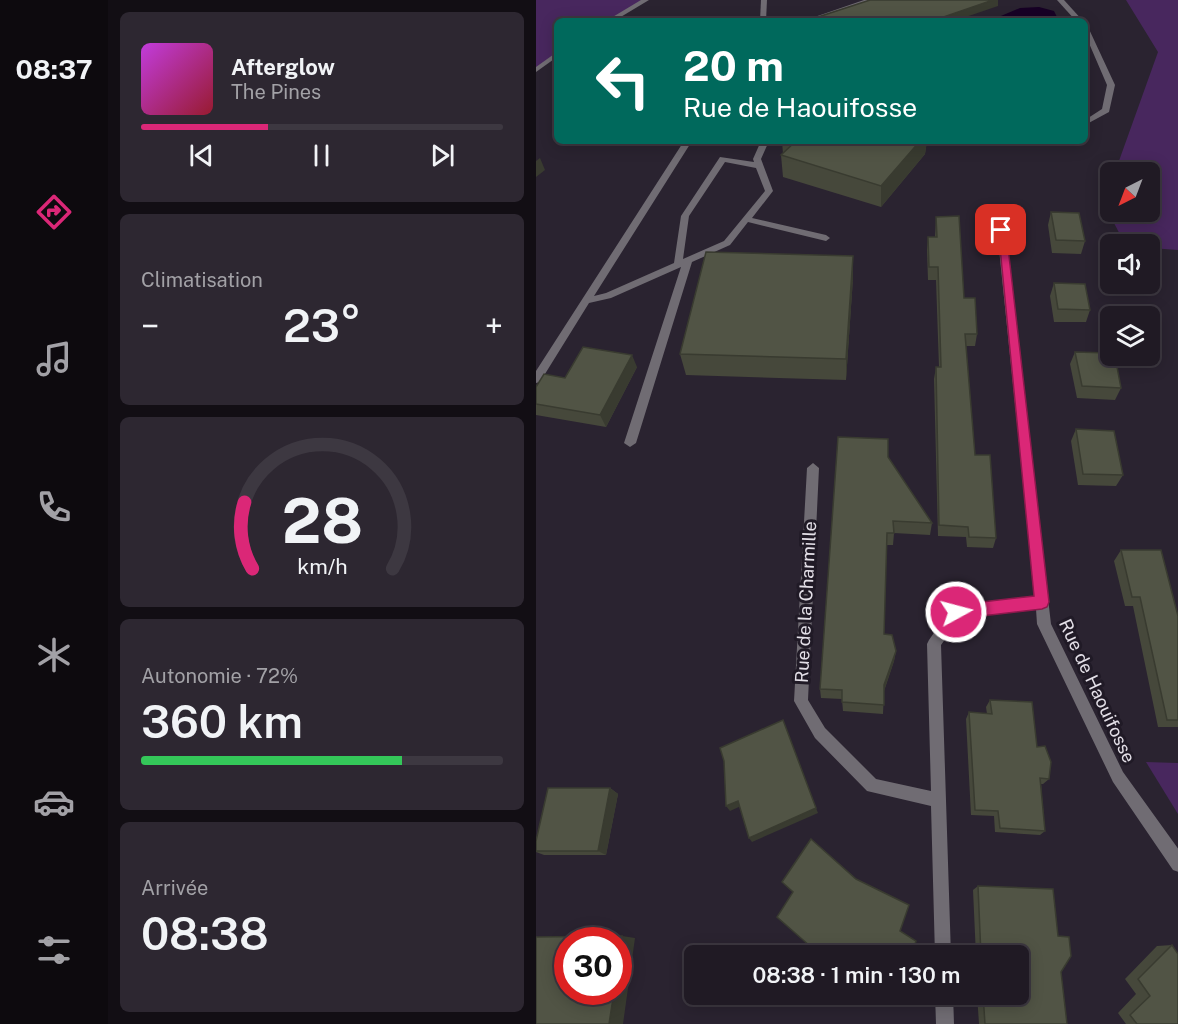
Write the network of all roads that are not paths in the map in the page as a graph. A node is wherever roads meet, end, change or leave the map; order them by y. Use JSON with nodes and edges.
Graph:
{"nodes":[{"id":1,"x":646,"y":0,"type":"edge"},
{"id":2,"x":764,"y":0,"type":"edge"},
{"id":3,"x":870,"y":0,"type":"edge"},
{"id":4,"x":1060,"y":0,"type":"edge"},
{"id":5,"x":614,"y":18,"type":"edge"},
{"id":6,"x":763,"y":18,"type":"edge"},
{"id":7,"x":815,"y":18,"type":"edge"},
{"id":8,"x":1077,"y":18,"type":"edge"},
{"id":9,"x":1088,"y":34,"type":"edge"},
{"id":10,"x":554,"y":56,"type":"edge"},
{"id":11,"x":536,"y":70,"type":"edge"},
{"id":12,"x":1088,"y":121,"type":"edge"},
{"id":13,"x":686,"y":144,"type":"edge"},
{"id":14,"x":764,"y":144,"type":"edge"},
{"id":15,"x":760,"y":166,"type":"junction"},
{"id":16,"x":746,"y":219,"type":"junction"},
{"id":17,"x":1001,"y":230,"type":"dead end"},
{"id":18,"x":826,"y":238,"type":"dead end"},
{"id":19,"x":683,"y":262,"type":"junction"},
{"id":20,"x":584,"y":301,"type":"junction"},
{"id":21,"x":536,"y":379,"type":"edge"},
{"id":22,"x":630,"y":443,"type":"dead end"},
{"id":23,"x":813,"y":468,"type":"dead end"},
{"id":24,"x":1042,"y":602,"type":"junction"},
{"id":25,"x":938,"y":800,"type":"junction"},
{"id":26,"x":1178,"y":864,"type":"edge"},
{"id":27,"x":943,"y":945,"type":"edge"},
{"id":28,"x":944,"y":1005,"type":"edge"},
{"id":29,"x":945,"y":1024,"type":"edge"}],
"edges":[{"from":1,"to":5,"type":"street"},
{"from":2,"to":6,"type":"street"},
{"from":3,"to":7,"type":"street"},
{"from":4,"to":8,"type":"street"},
{"from":9,"to":12,"type":"street"},
{"from":10,"to":11,"type":"street"},
{"from":13,"to":20,"type":"street"},
{"from":14,"to":15,"type":"street"},
{"from":15,"to":16,"type":"street"},
{"from":15,"to":19,"type":"street"},
{"from":16,"to":18,"type":"street"},
{"from":16,"to":19,"type":"street"},
{"from":17,"to":24,"type":"street","name":"Rue de Haouifosse"},
{"from":19,"to":20,"type":"street"},
{"from":19,"to":22,"type":"street"},
{"from":20,"to":21,"type":"street"},
{"from":23,"to":25,"type":"street","name":"Rue de la Charmille"},
{"from":24,"to":25,"type":"street"},
{"from":24,"to":26,"type":"street","name":"Rue de Haouifosse"},
{"from":25,"to":27,"type":"street"},
{"from":28,"to":29,"type":"street"}]}
